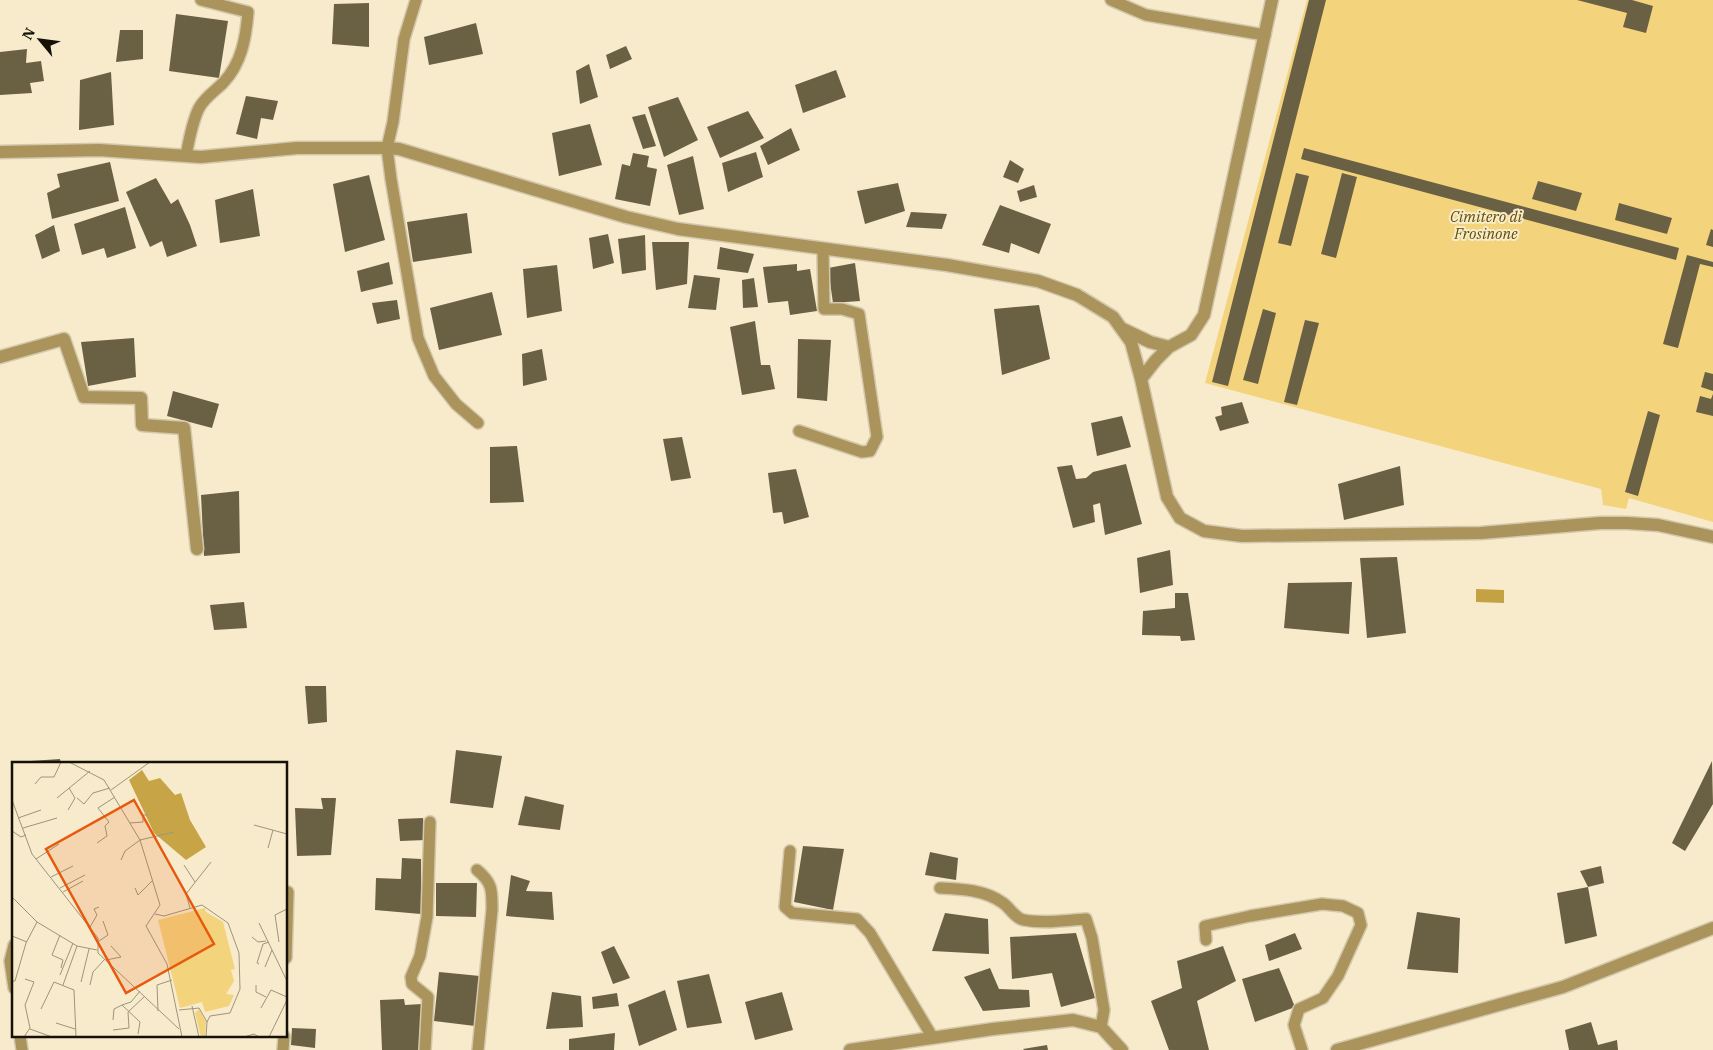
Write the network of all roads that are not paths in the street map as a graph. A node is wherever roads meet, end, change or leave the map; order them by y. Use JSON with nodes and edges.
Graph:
{"nodes":[{"id":1,"x":201,"y":0,"type":"edge"},
{"id":2,"x":416,"y":0,"type":"edge"},
{"id":3,"x":1111,"y":0,"type":"edge"},
{"id":4,"x":1272,"y":0,"type":"edge"},
{"id":5,"x":1265,"y":35,"type":"junction"},
{"id":6,"x":388,"y":148,"type":"junction"},
{"id":7,"x":0,"y":152,"type":"edge"},
{"id":8,"x":186,"y":156,"type":"junction"},
{"id":9,"x":823,"y":249,"type":"junction"},
{"id":10,"x":1121,"y":328,"type":"junction"},
{"id":11,"x":1169,"y":347,"type":"junction"},
{"id":12,"x":0,"y":357,"type":"edge"},
{"id":13,"x":1141,"y":379,"type":"junction"},
{"id":14,"x":478,"y":423,"type":"dead end"},
{"id":15,"x":799,"y":431,"type":"dead end"},
{"id":16,"x":1713,"y":537,"type":"edge"},
{"id":17,"x":197,"y":549,"type":"dead end"},
{"id":18,"x":430,"y":822,"type":"dead end"},
{"id":19,"x":790,"y":851,"type":"dead end"},
{"id":20,"x":477,"y":870,"type":"dead end"},
{"id":21,"x":940,"y":888,"type":"dead end"},
{"id":22,"x":1713,"y":928,"type":"edge"},
{"id":23,"x":1206,"y":940,"type":"dead end"},
{"id":24,"x":12,"y":954,"type":"edge"},
{"id":25,"x":12,"y":975,"type":"edge"},
{"id":26,"x":1101,"y":1027,"type":"junction"},
{"id":27,"x":933,"y":1038,"type":"junction"},
{"id":28,"x":426,"y":1050,"type":"edge"},
{"id":29,"x":478,"y":1050,"type":"edge"},
{"id":30,"x":850,"y":1050,"type":"edge"},
{"id":31,"x":1122,"y":1050,"type":"edge"},
{"id":32,"x":1302,"y":1050,"type":"edge"},
{"id":33,"x":1337,"y":1050,"type":"edge"}],
"edges":[{"from":1,"to":8,"type":"lane"},
{"from":2,"to":6,"type":"lane"},
{"from":3,"to":5,"type":"lane"},
{"from":4,"to":5,"type":"street"},
{"from":5,"to":11,"type":"street"},
{"from":6,"to":8,"type":"street"},
{"from":6,"to":9,"type":"street"},
{"from":6,"to":14,"type":"lane"},
{"from":7,"to":8,"type":"street"},
{"from":9,"to":10,"type":"street"},
{"from":9,"to":15,"type":"lane"},
{"from":10,"to":11,"type":"street"},
{"from":10,"to":13,"type":"street"},
{"from":11,"to":13,"type":"street"},
{"from":12,"to":17,"type":"street"},
{"from":13,"to":16,"type":"street"},
{"from":18,"to":28,"type":"lane"},
{"from":19,"to":27,"type":"lane"},
{"from":20,"to":29,"type":"lane"},
{"from":21,"to":26,"type":"lane"},
{"from":22,"to":33,"type":"street"},
{"from":23,"to":32,"type":"lane"},
{"from":24,"to":25,"type":"lane"},
{"from":26,"to":27,"type":"street"},
{"from":26,"to":31,"type":"street"},
{"from":27,"to":30,"type":"street"}]}
